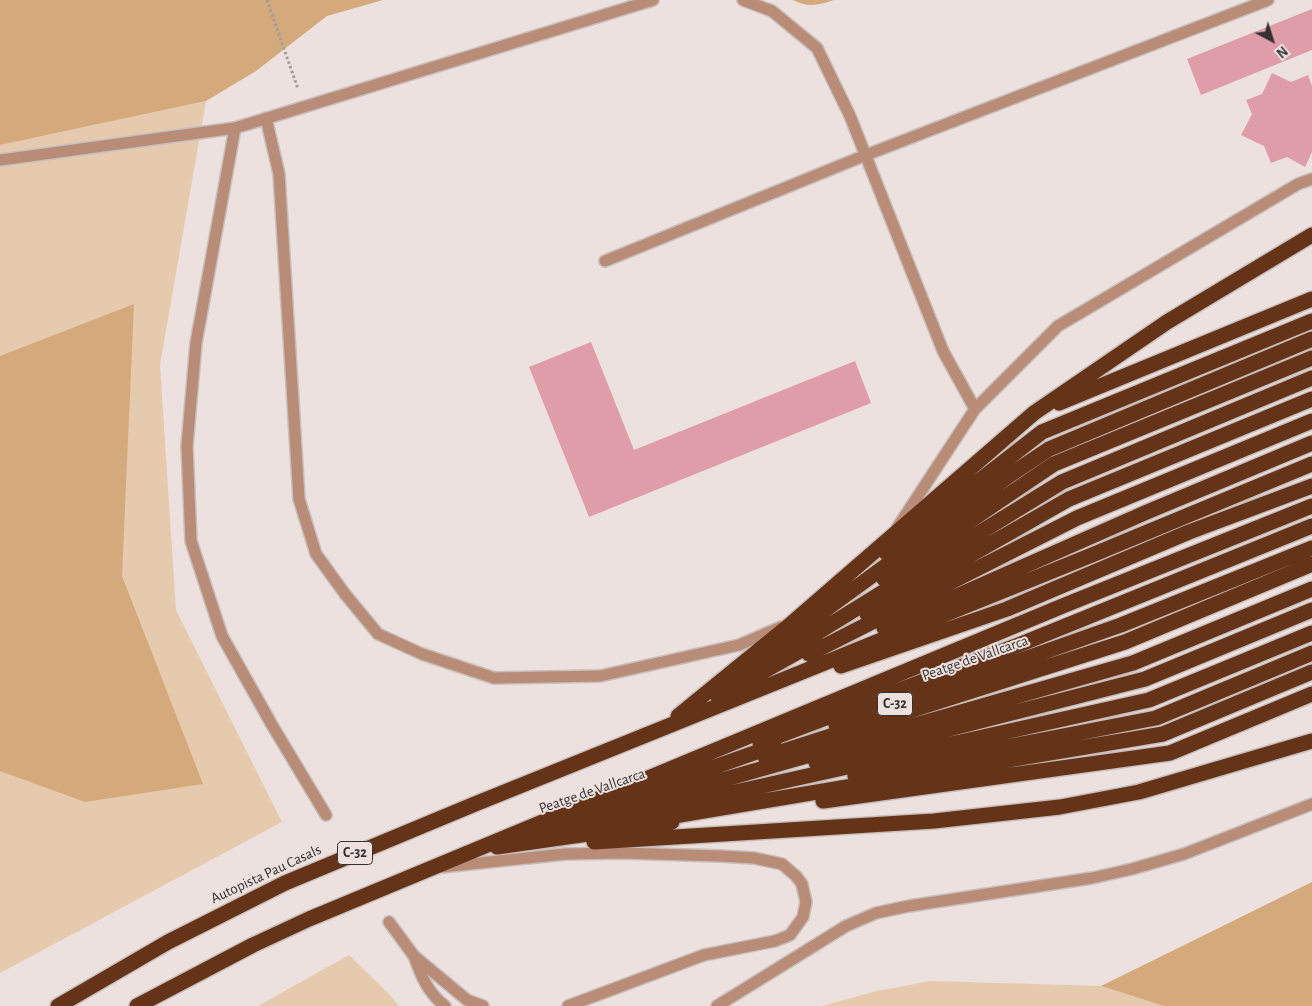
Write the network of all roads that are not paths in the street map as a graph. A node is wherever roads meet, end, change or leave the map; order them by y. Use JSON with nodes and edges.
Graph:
{"nodes":[{"id":1,"x":652,"y":0,"type":"edge"},
{"id":2,"x":744,"y":0,"type":"edge"},
{"id":3,"x":1268,"y":0,"type":"edge"},
{"id":4,"x":266,"y":118,"type":"junction"},
{"id":5,"x":234,"y":128,"type":"junction"},
{"id":6,"x":866,"y":155,"type":"junction"},
{"id":7,"x":0,"y":160,"type":"edge"},
{"id":8,"x":1312,"y":179,"type":"edge"},
{"id":9,"x":1312,"y":235,"type":"edge"},
{"id":10,"x":605,"y":261,"type":"dead end"},
{"id":11,"x":1312,"y":299,"type":"edge"},
{"id":12,"x":1312,"y":321,"type":"edge"},
{"id":13,"x":1312,"y":339,"type":"edge"},
{"id":14,"x":1312,"y":358,"type":"edge"},
{"id":15,"x":1312,"y":378,"type":"edge"},
{"id":16,"x":1312,"y":399,"type":"edge"},
{"id":17,"x":975,"y":410,"type":"junction"},
{"id":18,"x":1034,"y":413,"type":"junction"},
{"id":19,"x":1312,"y":421,"type":"edge"},
{"id":20,"x":1312,"y":443,"type":"edge"},
{"id":21,"x":1312,"y":464,"type":"edge"},
{"id":22,"x":1312,"y":486,"type":"edge"},
{"id":23,"x":1312,"y":506,"type":"edge"},
{"id":24,"x":1312,"y":526,"type":"edge"},
{"id":25,"x":890,"y":538,"type":"junction"},
{"id":26,"x":1312,"y":548,"type":"edge"},
{"id":27,"x":1312,"y":564,"type":"edge"},
{"id":28,"x":1312,"y":589,"type":"edge"},
{"id":29,"x":1312,"y":610,"type":"edge"},
{"id":30,"x":792,"y":623,"type":"junction"},
{"id":31,"x":1312,"y":633,"type":"edge"},
{"id":32,"x":1312,"y":653,"type":"edge"},
{"id":33,"x":1312,"y":672,"type":"edge"},
{"id":34,"x":1312,"y":694,"type":"edge"},
{"id":35,"x":665,"y":727,"type":"junction"},
{"id":36,"x":1312,"y":741,"type":"edge"},
{"id":37,"x":1312,"y":804,"type":"edge"},
{"id":38,"x":326,"y":815,"type":"dead end"},
{"id":39,"x":475,"y":850,"type":"junction"},
{"id":40,"x":428,"y":869,"type":"junction"},
{"id":41,"x":389,"y":922,"type":"dead end"},
{"id":42,"x":414,"y":956,"type":"junction"},
{"id":43,"x":58,"y":1006,"type":"edge"},
{"id":44,"x":137,"y":1006,"type":"edge"},
{"id":45,"x":445,"y":1006,"type":"edge"},
{"id":46,"x":483,"y":1006,"type":"edge"},
{"id":47,"x":568,"y":1006,"type":"edge"},
{"id":48,"x":717,"y":1006,"type":"edge"}],
"edges":[{"from":1,"to":4,"type":"lane"},
{"from":2,"to":6,"type":"lane"},
{"from":3,"to":6,"type":"lane"},
{"from":4,"to":5,"type":"lane"},
{"from":4,"to":30,"type":"lane"},
{"from":5,"to":7,"type":"lane"},
{"from":5,"to":38,"type":"lane"},
{"from":6,"to":10,"type":"lane"},
{"from":6,"to":17,"type":"lane"},
{"from":8,"to":17,"type":"lane"},
{"from":9,"to":18,"type":"highway"},
{"from":11,"to":18,"type":"highway"},
{"from":12,"to":35,"type":"highway"},
{"from":13,"to":35,"type":"highway"},
{"from":14,"to":35,"type":"highway"},
{"from":15,"to":35,"type":"highway"},
{"from":16,"to":35,"type":"highway"},
{"from":17,"to":25,"type":"lane"},
{"from":18,"to":25,"type":"highway"},
{"from":19,"to":35,"type":"highway"},
{"from":20,"to":35,"type":"highway","number":"C-32"},
{"from":21,"to":35,"type":"highway"},
{"from":22,"to":35,"type":"highway"},
{"from":23,"to":39,"type":"highway"},
{"from":24,"to":39,"type":"highway"},
{"from":25,"to":30,"type":"highway"},
{"from":26,"to":39,"type":"highway","name":"Peatge de Vallcarca","number":"C-32"},
{"from":27,"to":39,"type":"highway"},
{"from":28,"to":39,"type":"highway"},
{"from":29,"to":39,"type":"highway"},
{"from":30,"to":35,"type":"highway"},
{"from":31,"to":39,"type":"highway"},
{"from":32,"to":39,"type":"highway"},
{"from":33,"to":39,"type":"highway"},
{"from":34,"to":39,"type":"highway"},
{"from":35,"to":43,"type":"highway","name":"Autopista Pau Casals","number":"C-32"},
{"from":36,"to":39,"type":"highway"},
{"from":37,"to":48,"type":"lane"},
{"from":39,"to":40,"type":"highway","number":"C-32"},
{"from":40,"to":44,"type":"highway","number":"C-32"},
{"from":40,"to":47,"type":"lane"},
{"from":41,"to":42,"type":"lane"},
{"from":42,"to":45,"type":"lane"},
{"from":42,"to":46,"type":"lane"}]}
